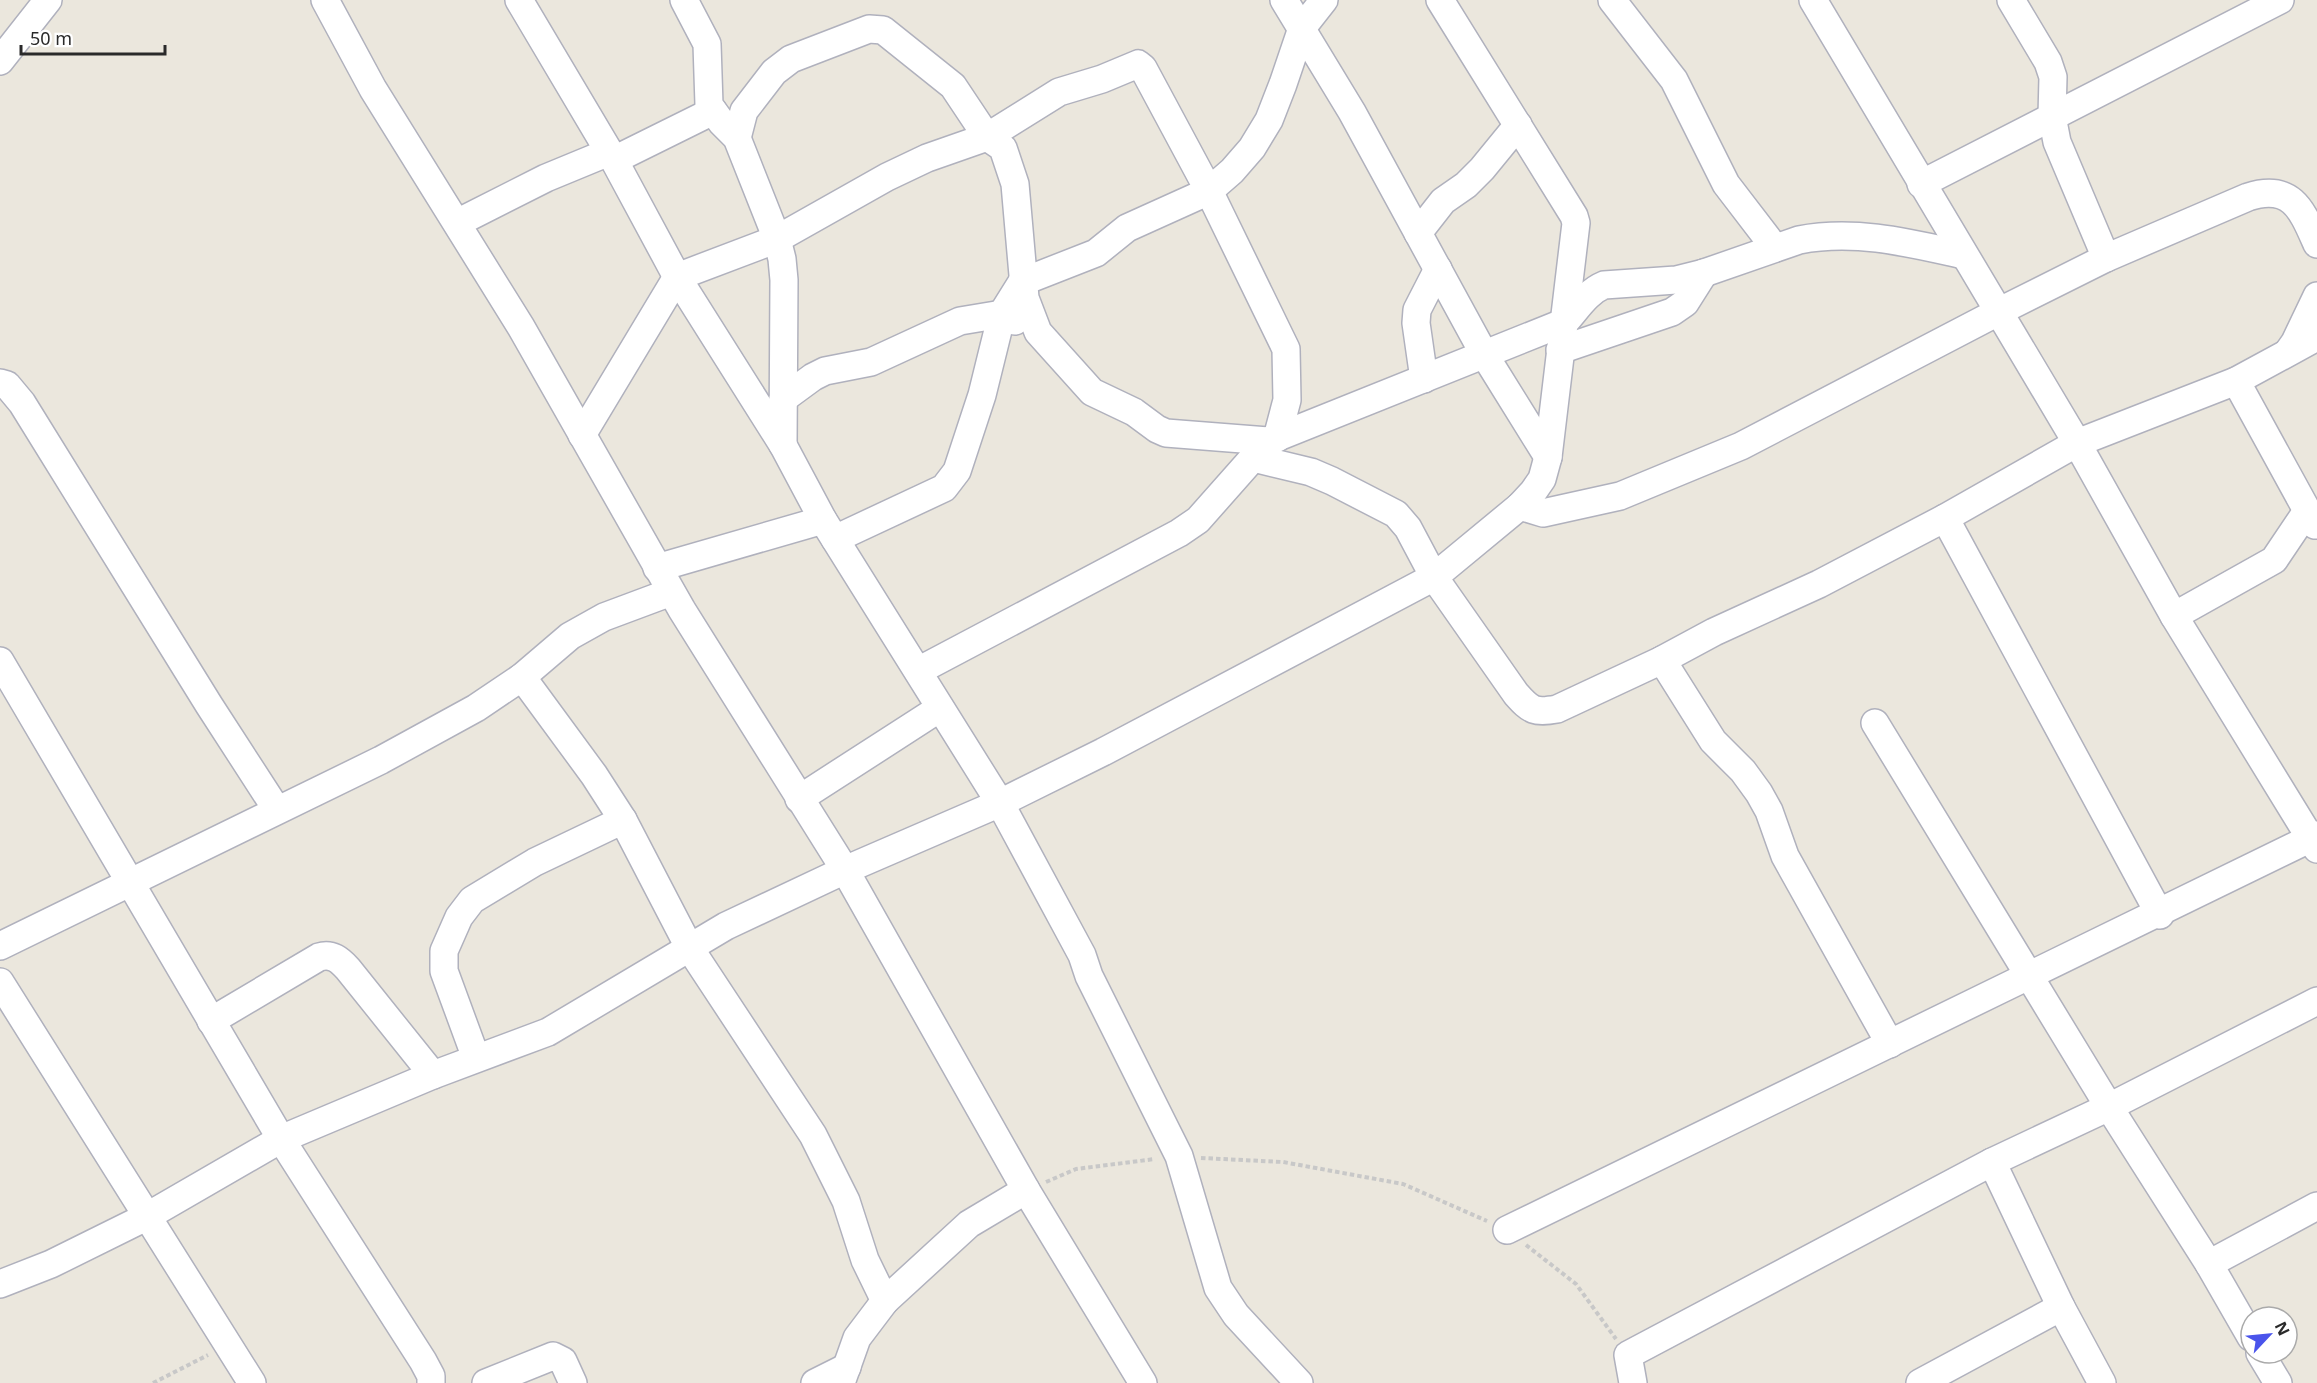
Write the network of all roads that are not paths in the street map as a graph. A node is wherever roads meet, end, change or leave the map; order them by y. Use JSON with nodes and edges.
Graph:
{"nodes":[{"id":1,"x":48,"y":0,"type":"edge"},
{"id":2,"x":325,"y":0,"type":"edge"},
{"id":3,"x":519,"y":0,"type":"edge"},
{"id":4,"x":684,"y":0,"type":"edge"},
{"id":5,"x":1284,"y":0,"type":"edge"},
{"id":6,"x":1324,"y":0,"type":"edge"},
{"id":7,"x":1440,"y":0,"type":"edge"},
{"id":8,"x":1612,"y":0,"type":"edge"},
{"id":9,"x":1813,"y":0,"type":"edge"},
{"id":10,"x":2011,"y":0,"type":"edge"},
{"id":11,"x":2280,"y":0,"type":"edge"},
{"id":12,"x":1302,"y":28,"type":"junction"},
{"id":13,"x":0,"y":61,"type":"edge"},
{"id":14,"x":713,"y":111,"type":"junction"},
{"id":15,"x":2052,"y":116,"type":"junction"},
{"id":16,"x":1518,"y":124,"type":"junction"},
{"id":17,"x":987,"y":137,"type":"junction"},
{"id":18,"x":737,"y":138,"type":"junction"},
{"id":19,"x":611,"y":156,"type":"junction"},
{"id":20,"x":1921,"y":184,"type":"junction"},
{"id":21,"x":1209,"y":191,"type":"junction"},
{"id":22,"x":457,"y":223,"type":"junction"},
{"id":23,"x":1418,"y":233,"type":"junction"},
{"id":24,"x":777,"y":239,"type":"junction"},
{"id":25,"x":2317,"y":244,"type":"edge"},
{"id":26,"x":1775,"y":248,"type":"junction"},
{"id":27,"x":1964,"y":255,"type":"junction"},
{"id":28,"x":2106,"y":258,"type":"junction"},
{"id":29,"x":1438,"y":269,"type":"junction"},
{"id":30,"x":1704,"y":273,"type":"junction"},
{"id":31,"x":677,"y":277,"type":"junction"},
{"id":32,"x":1022,"y":282,"type":"junction"},
{"id":33,"x":2317,"y":296,"type":"edge"},
{"id":34,"x":1998,"y":312,"type":"junction"},
{"id":35,"x":1002,"y":314,"type":"junction"},
{"id":36,"x":1565,"y":322,"type":"junction"},
{"id":37,"x":1038,"y":332,"type":"junction"},
{"id":38,"x":2317,"y":337,"type":"edge"},
{"id":39,"x":1560,"y":350,"type":"junction"},
{"id":40,"x":2287,"y":353,"type":"junction"},
{"id":41,"x":1484,"y":354,"type":"junction"},
{"id":42,"x":1424,"y":379,"type":"junction"},
{"id":43,"x":2236,"y":381,"type":"junction"},
{"id":44,"x":0,"y":383,"type":"edge"},
{"id":45,"x":783,"y":399,"type":"junction"},
{"id":46,"x":582,"y":435,"type":"junction"},
{"id":47,"x":2077,"y":443,"type":"junction"},
{"id":48,"x":783,"y":444,"type":"junction"},
{"id":49,"x":1266,"y":446,"type":"junction"},
{"id":50,"x":1548,"y":457,"type":"junction"},
{"id":51,"x":1520,"y":506,"type":"junction"},
{"id":52,"x":1945,"y":518,"type":"junction"},
{"id":53,"x":2312,"y":520,"type":"edge"},
{"id":54,"x":829,"y":530,"type":"junction"},
{"id":55,"x":657,"y":568,"type":"junction"},
{"id":56,"x":1434,"y":577,"type":"junction"},
{"id":57,"x":671,"y":592,"type":"junction"},
{"id":58,"x":2174,"y":616,"type":"junction"},
{"id":59,"x":1662,"y":660,"type":"junction"},
{"id":60,"x":0,"y":661,"type":"edge"},
{"id":61,"x":918,"y":671,"type":"junction"},
{"id":62,"x":522,"y":678,"type":"junction"},
{"id":63,"x":940,"y":708,"type":"junction"},
{"id":64,"x":1875,"y":723,"type":"dead end"},
{"id":65,"x":799,"y":800,"type":"junction"},
{"id":66,"x":1000,"y":803,"type":"junction"},
{"id":67,"x":277,"y":810,"type":"junction"},
{"id":68,"x":623,"y":820,"type":"junction"},
{"id":69,"x":2315,"y":841,"type":"edge"},
{"id":70,"x":844,"y":870,"type":"junction"},
{"id":71,"x":130,"y":881,"type":"junction"},
{"id":72,"x":2160,"y":915,"type":"junction"},
{"id":73,"x":0,"y":946,"type":"edge"},
{"id":74,"x":689,"y":947,"type":"junction"},
{"id":75,"x":2029,"y":976,"type":"junction"},
{"id":76,"x":0,"y":982,"type":"edge"},
{"id":77,"x":2317,"y":1001,"type":"edge"},
{"id":78,"x":211,"y":1021,"type":"junction"},
{"id":79,"x":1890,"y":1044,"type":"junction"},
{"id":80,"x":476,"y":1058,"type":"junction"},
{"id":81,"x":433,"y":1075,"type":"junction"},
{"id":82,"x":2109,"y":1107,"type":"junction"},
{"id":83,"x":281,"y":1139,"type":"junction"},
{"id":84,"x":1992,"y":1162,"type":"junction"},
{"id":85,"x":1026,"y":1190,"type":"junction"},
{"id":86,"x":2317,"y":1206,"type":"edge"},
{"id":87,"x":146,"y":1216,"type":"junction"},
{"id":88,"x":1508,"y":1230,"type":"road end"},
{"id":89,"x":2209,"y":1264,"type":"junction"},
{"id":90,"x":0,"y":1284,"type":"edge"},
{"id":91,"x":885,"y":1301,"type":"junction"},
{"id":92,"x":2061,"y":1307,"type":"junction"},
{"id":93,"x":2239,"y":1316,"type":"edge"},
{"id":94,"x":2267,"y":1365,"type":"edge"},
{"id":95,"x":844,"y":1375,"type":"edge"},
{"id":96,"x":2099,"y":1381,"type":"edge"},
{"id":97,"x":252,"y":1383,"type":"edge"},
{"id":98,"x":431,"y":1383,"type":"edge"},
{"id":99,"x":486,"y":1383,"type":"edge"},
{"id":100,"x":573,"y":1383,"type":"edge"},
{"id":101,"x":814,"y":1383,"type":"edge"},
{"id":102,"x":1143,"y":1383,"type":"edge"},
{"id":103,"x":1299,"y":1383,"type":"edge"},
{"id":104,"x":1633,"y":1383,"type":"edge"},
{"id":105,"x":1920,"y":1383,"type":"edge"},
{"id":106,"x":2277,"y":1383,"type":"edge"}],
"edges":[{"from":1,"to":13,"type":"street"},
{"from":2,"to":22,"type":"street"},
{"from":3,"to":19,"type":"street"},
{"from":4,"to":14,"type":"street"},
{"from":5,"to":12,"type":"street"},
{"from":6,"to":12,"type":"street"},
{"from":7,"to":16,"type":"street"},
{"from":8,"to":26,"type":"street"},
{"from":9,"to":20,"type":"street"},
{"from":10,"to":15,"type":"street"},
{"from":11,"to":15,"type":"street"},
{"from":12,"to":21,"type":"street"},
{"from":12,"to":23,"type":"street"},
{"from":14,"to":18,"type":"street"},
{"from":14,"to":19,"type":"street"},
{"from":15,"to":20,"type":"street"},
{"from":15,"to":28,"type":"street"},
{"from":16,"to":23,"type":"street"},
{"from":16,"to":36,"type":"street"},
{"from":17,"to":18,"type":"street"},
{"from":17,"to":21,"type":"street"},
{"from":17,"to":24,"type":"street"},
{"from":17,"to":32,"type":"street"},
{"from":18,"to":24,"type":"street"},
{"from":19,"to":22,"type":"street"},
{"from":19,"to":31,"type":"street"},
{"from":20,"to":27,"type":"street"},
{"from":21,"to":32,"type":"street"},
{"from":21,"to":49,"type":"street"},
{"from":22,"to":46,"type":"street"},
{"from":23,"to":29,"type":"street"},
{"from":24,"to":31,"type":"street"},
{"from":24,"to":45,"type":"street"},
{"from":25,"to":28,"type":"street"},
{"from":26,"to":27,"type":"street"},
{"from":26,"to":30,"type":"street"},
{"from":27,"to":34,"type":"street"},
{"from":28,"to":34,"type":"street"},
{"from":29,"to":41,"type":"street"},
{"from":29,"to":42,"type":"street"},
{"from":30,"to":36,"type":"street"},
{"from":30,"to":39,"type":"street"},
{"from":31,"to":46,"type":"street"},
{"from":31,"to":48,"type":"street"},
{"from":32,"to":35,"type":"street"},
{"from":32,"to":37,"type":"street"},
{"from":33,"to":40,"type":"street"},
{"from":34,"to":47,"type":"street"},
{"from":34,"to":51,"type":"street"},
{"from":35,"to":37,"type":"street"},
{"from":35,"to":45,"type":"street"},
{"from":35,"to":54,"type":"street"},
{"from":36,"to":39,"type":"street"},
{"from":36,"to":41,"type":"street"},
{"from":37,"to":49,"type":"street"},
{"from":38,"to":40,"type":"street"},
{"from":39,"to":50,"type":"street"},
{"from":40,"to":43,"type":"street"},
{"from":41,"to":42,"type":"street"},
{"from":41,"to":50,"type":"street"},
{"from":42,"to":49,"type":"street"},
{"from":43,"to":47,"type":"street"},
{"from":43,"to":53,"type":"street"},
{"from":44,"to":67,"type":"street"},
{"from":45,"to":48,"type":"street"},
{"from":46,"to":55,"type":"street"},
{"from":47,"to":52,"type":"street"},
{"from":47,"to":58,"type":"street"},
{"from":48,"to":54,"type":"street"},
{"from":49,"to":56,"type":"street"},
{"from":49,"to":61,"type":"street"},
{"from":50,"to":51,"type":"street"},
{"from":51,"to":56,"type":"street"},
{"from":52,"to":59,"type":"street"},
{"from":52,"to":72,"type":"street"},
{"from":53,"to":58,"type":"street"},
{"from":54,"to":55,"type":"street"},
{"from":54,"to":61,"type":"street"},
{"from":55,"to":57,"type":"street"},
{"from":56,"to":59,"type":"street"},
{"from":56,"to":66,"type":"street"},
{"from":57,"to":62,"type":"street"},
{"from":57,"to":65,"type":"street"},
{"from":58,"to":69,"type":"street"},
{"from":59,"to":79,"type":"street"},
{"from":60,"to":71,"type":"street"},
{"from":61,"to":63,"type":"street"},
{"from":62,"to":67,"type":"street"},
{"from":62,"to":68,"type":"street"},
{"from":63,"to":65,"type":"street"},
{"from":63,"to":66,"type":"street"},
{"from":64,"to":75,"type":"street"},
{"from":65,"to":70,"type":"street"},
{"from":66,"to":70,"type":"street"},
{"from":66,"to":103,"type":"street"},
{"from":67,"to":71,"type":"street"},
{"from":68,"to":74,"type":"street"},
{"from":68,"to":80,"type":"street"},
{"from":69,"to":72,"type":"street"},
{"from":70,"to":74,"type":"street"},
{"from":70,"to":85,"type":"street"},
{"from":71,"to":73,"type":"street"},
{"from":71,"to":78,"type":"street"},
{"from":72,"to":75,"type":"street"},
{"from":74,"to":80,"type":"street"},
{"from":74,"to":91,"type":"street"},
{"from":75,"to":79,"type":"street"},
{"from":75,"to":82,"type":"street"},
{"from":76,"to":87,"type":"street"},
{"from":77,"to":82,"type":"street"},
{"from":78,"to":81,"type":"street"},
{"from":78,"to":83,"type":"street"},
{"from":79,"to":88,"type":"street"},
{"from":80,"to":81,"type":"street"},
{"from":81,"to":83,"type":"street"},
{"from":82,"to":84,"type":"street"},
{"from":82,"to":89,"type":"street"},
{"from":83,"to":87,"type":"street"},
{"from":83,"to":98,"type":"street"},
{"from":84,"to":92,"type":"street"},
{"from":84,"to":104,"type":"street"},
{"from":85,"to":91,"type":"street"},
{"from":85,"to":102,"type":"street"},
{"from":86,"to":89,"type":"street"},
{"from":87,"to":90,"type":"street"},
{"from":87,"to":97,"type":"street"},
{"from":89,"to":93,"type":"street"},
{"from":91,"to":95,"type":"street"},
{"from":92,"to":96,"type":"street"},
{"from":92,"to":105,"type":"street"},
{"from":94,"to":106,"type":"street"},
{"from":95,"to":101,"type":"street"},
{"from":99,"to":100,"type":"street"}]}
